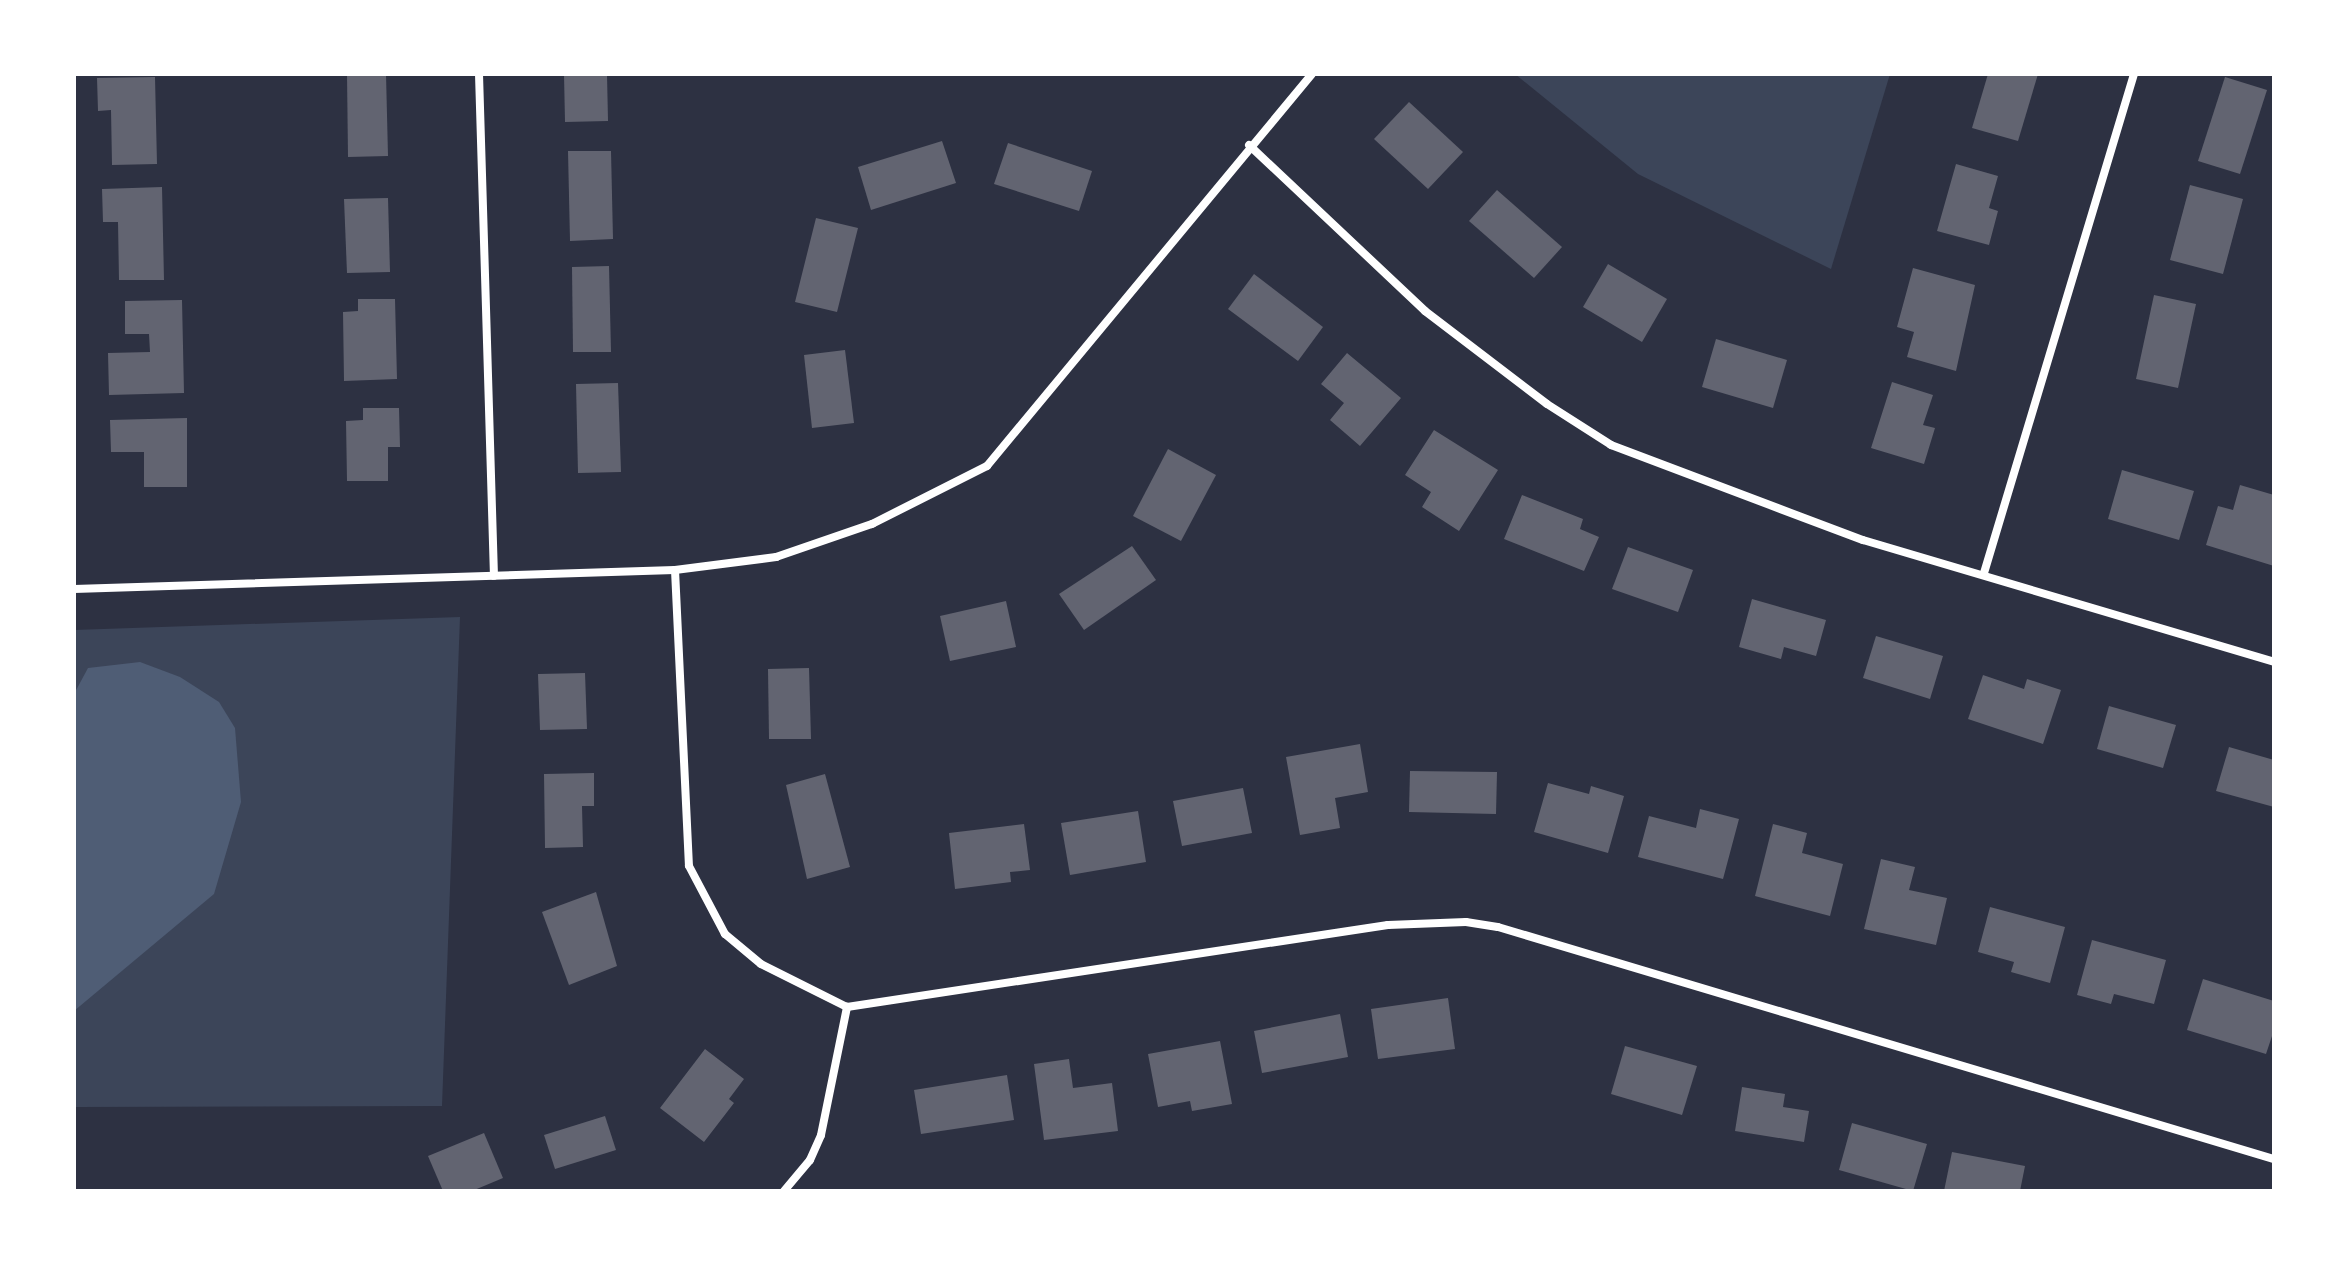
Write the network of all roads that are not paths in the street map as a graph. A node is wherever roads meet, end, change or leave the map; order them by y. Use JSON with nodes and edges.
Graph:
{"nodes":[{"id":1,"x":479,"y":74,"type":"edge"},
{"id":2,"x":1312,"y":74,"type":"edge"},
{"id":3,"x":2134,"y":74,"type":"edge"},
{"id":4,"x":1249,"y":145,"type":"junction"},
{"id":5,"x":675,"y":570,"type":"junction"},
{"id":6,"x":1984,"y":573,"type":"junction"},
{"id":7,"x":494,"y":576,"type":"junction"},
{"id":8,"x":74,"y":589,"type":"edge"},
{"id":9,"x":2274,"y":662,"type":"edge"},
{"id":10,"x":847,"y":1007,"type":"junction"},
{"id":11,"x":2274,"y":1159,"type":"edge"},
{"id":12,"x":784,"y":1191,"type":"edge"}],
"edges":[{"from":1,"to":7,"type":"street"},
{"from":2,"to":4,"type":"street"},
{"from":3,"to":6,"type":"street"},
{"from":4,"to":5,"type":"street"},
{"from":4,"to":6,"type":"street"},
{"from":5,"to":7,"type":"street"},
{"from":5,"to":10,"type":"street"},
{"from":6,"to":9,"type":"street"},
{"from":7,"to":8,"type":"street"},
{"from":10,"to":11,"type":"street"},
{"from":10,"to":12,"type":"street"}]}
